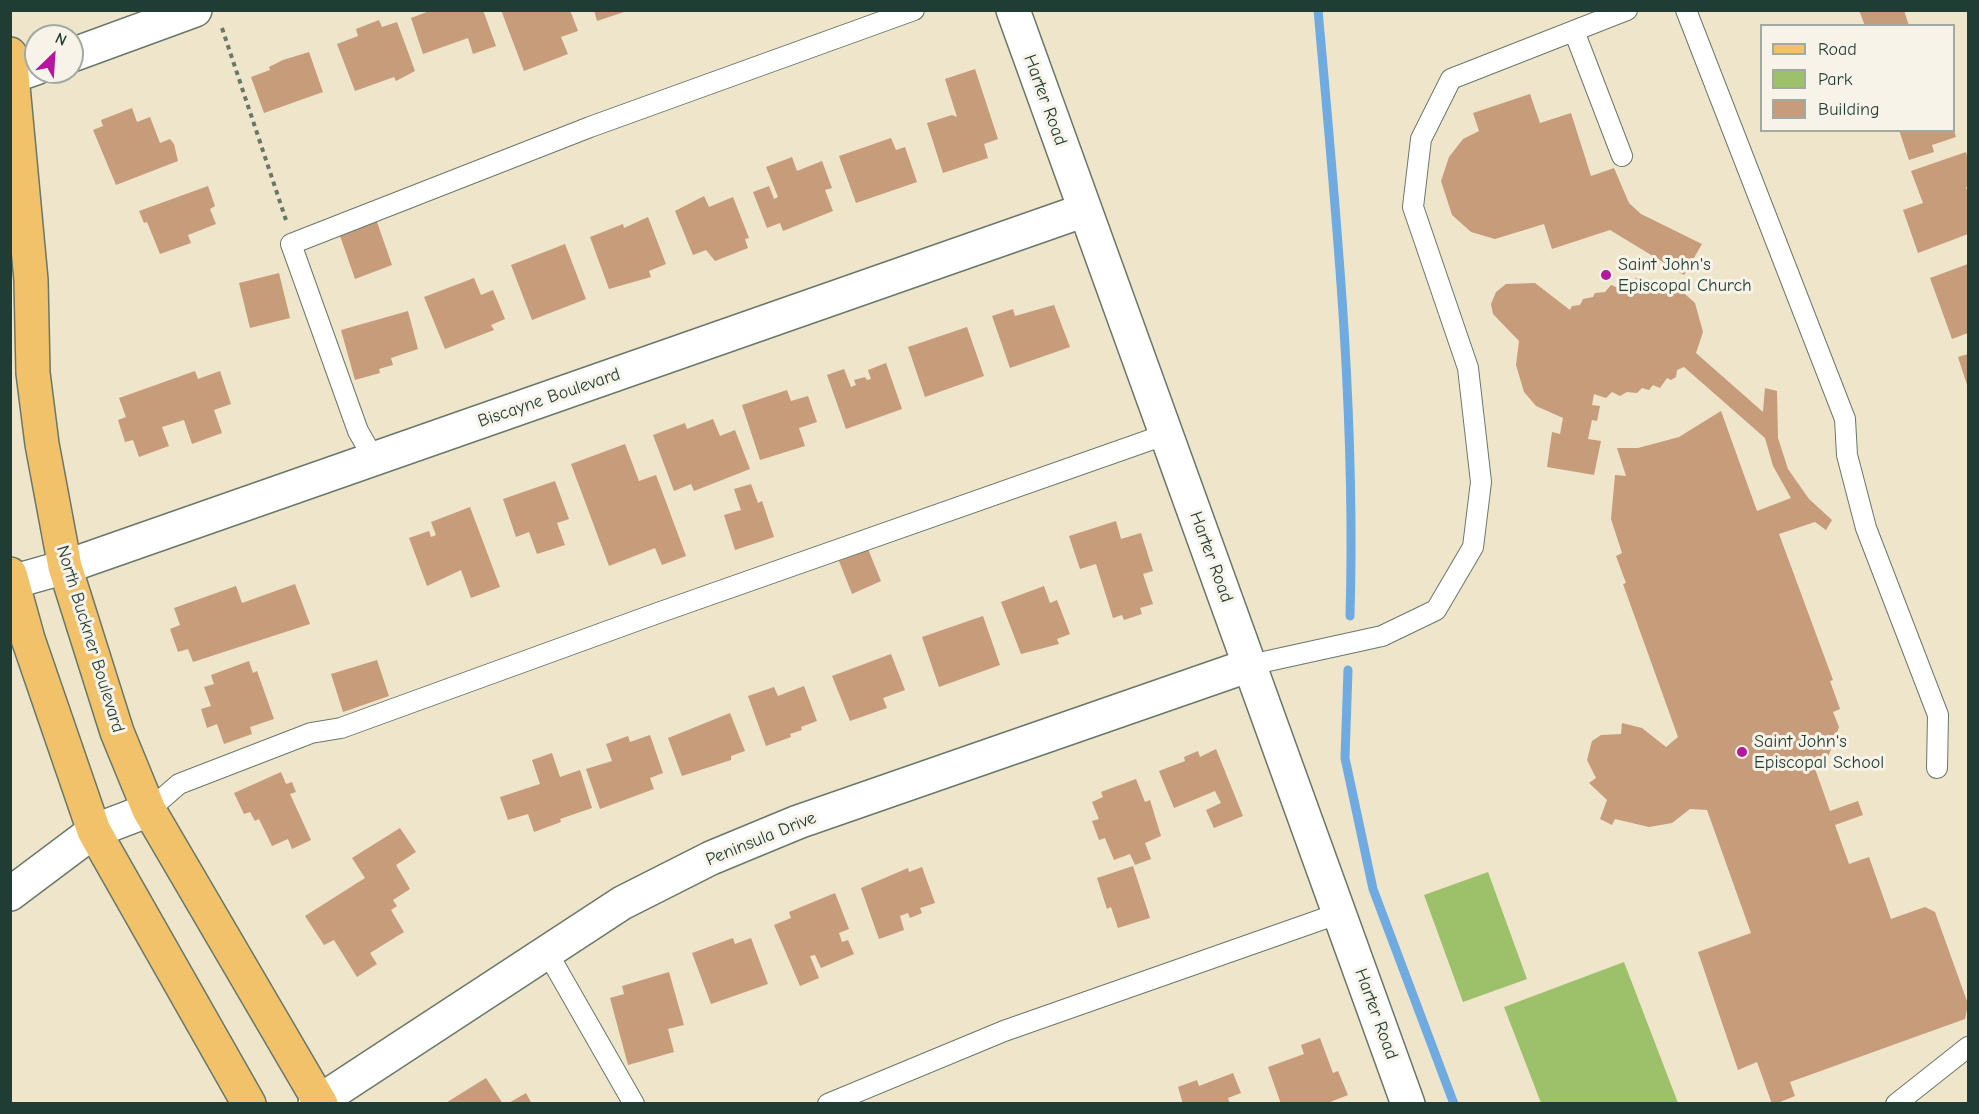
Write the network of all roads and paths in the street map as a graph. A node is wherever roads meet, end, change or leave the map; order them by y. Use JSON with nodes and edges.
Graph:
{"nodes":[{"id":1,"x":914,"y":10,"type":"edge"},
{"id":2,"x":1013,"y":10,"type":"edge"},
{"id":3,"x":1627,"y":10,"type":"edge"},
{"id":4,"x":1686,"y":10,"type":"edge"},
{"id":5,"x":207,"y":16,"type":"edge"},
{"id":6,"x":1574,"y":31,"type":"junction"},
{"id":7,"x":84,"y":52,"type":"edge"},
{"id":8,"x":18,"y":69,"type":"edge"},
{"id":9,"x":1622,"y":156,"type":"dead end"},
{"id":10,"x":1085,"y":210,"type":"junction"},
{"id":11,"x":291,"y":244,"type":"junction"},
{"id":12,"x":1167,"y":434,"type":"junction"},
{"id":13,"x":374,"y":459,"type":"junction"},
{"id":14,"x":65,"y":567,"type":"junction"},
{"id":15,"x":11,"y":578,"type":"edge"},
{"id":16,"x":1250,"y":665,"type":"junction"},
{"id":17,"x":1937,"y":768,"type":"dead end"},
{"id":18,"x":148,"y":810,"type":"junction"},
{"id":19,"x":94,"y":831,"type":"junction"},
{"id":20,"x":10,"y":894,"type":"edge"},
{"id":21,"x":1340,"y":913,"type":"junction"},
{"id":22,"x":547,"y":952,"type":"junction"},
{"id":23,"x":1968,"y":1047,"type":"edge"},
{"id":24,"x":241,"y":1100,"type":"edge"},
{"id":25,"x":319,"y":1103,"type":"edge"},
{"id":26,"x":634,"y":1104,"type":"edge"},
{"id":27,"x":828,"y":1104,"type":"edge"},
{"id":28,"x":1408,"y":1104,"type":"edge"},
{"id":29,"x":1896,"y":1104,"type":"edge"}],
"edges":[{"from":1,"to":11,"type":"lane"},
{"from":2,"to":10,"type":"street","name":"Harter Road"},
{"from":3,"to":6,"type":"lane"},
{"from":4,"to":17,"type":"lane"},
{"from":5,"to":7,"type":"street"},
{"from":5,"to":11,"type":"path"},
{"from":6,"to":9,"type":"lane"},
{"from":6,"to":16,"type":"lane"},
{"from":8,"to":14,"type":"main road","name":"North Buckner Boulevard"},
{"from":10,"to":12,"type":"street","name":"Harter Road"},
{"from":10,"to":13,"type":"street","name":"Biscayne Boulevard"},
{"from":11,"to":13,"type":"lane"},
{"from":12,"to":16,"type":"street","name":"Harter Road"},
{"from":12,"to":18,"type":"lane"},
{"from":13,"to":14,"type":"street","name":"Biscayne Boulevard"},
{"from":14,"to":15,"type":"street","name":"Biscayne Boulevard"},
{"from":14,"to":18,"type":"main road","name":"North Buckner Boulevard"},
{"from":15,"to":19,"type":"main road"},
{"from":16,"to":21,"type":"street","name":"Harter Road"},
{"from":16,"to":22,"type":"street","name":"Peninsula Drive"},
{"from":18,"to":19,"type":"street"},
{"from":18,"to":25,"type":"main road","name":"North Buckner Boulevard"},
{"from":19,"to":20,"type":"street"},
{"from":19,"to":24,"type":"main road"},
{"from":21,"to":27,"type":"lane"},
{"from":21,"to":28,"type":"street","name":"Harter Road"},
{"from":22,"to":25,"type":"street","name":"Peninsula Drive"},
{"from":22,"to":26,"type":"lane"},
{"from":23,"to":29,"type":"lane"}]}
